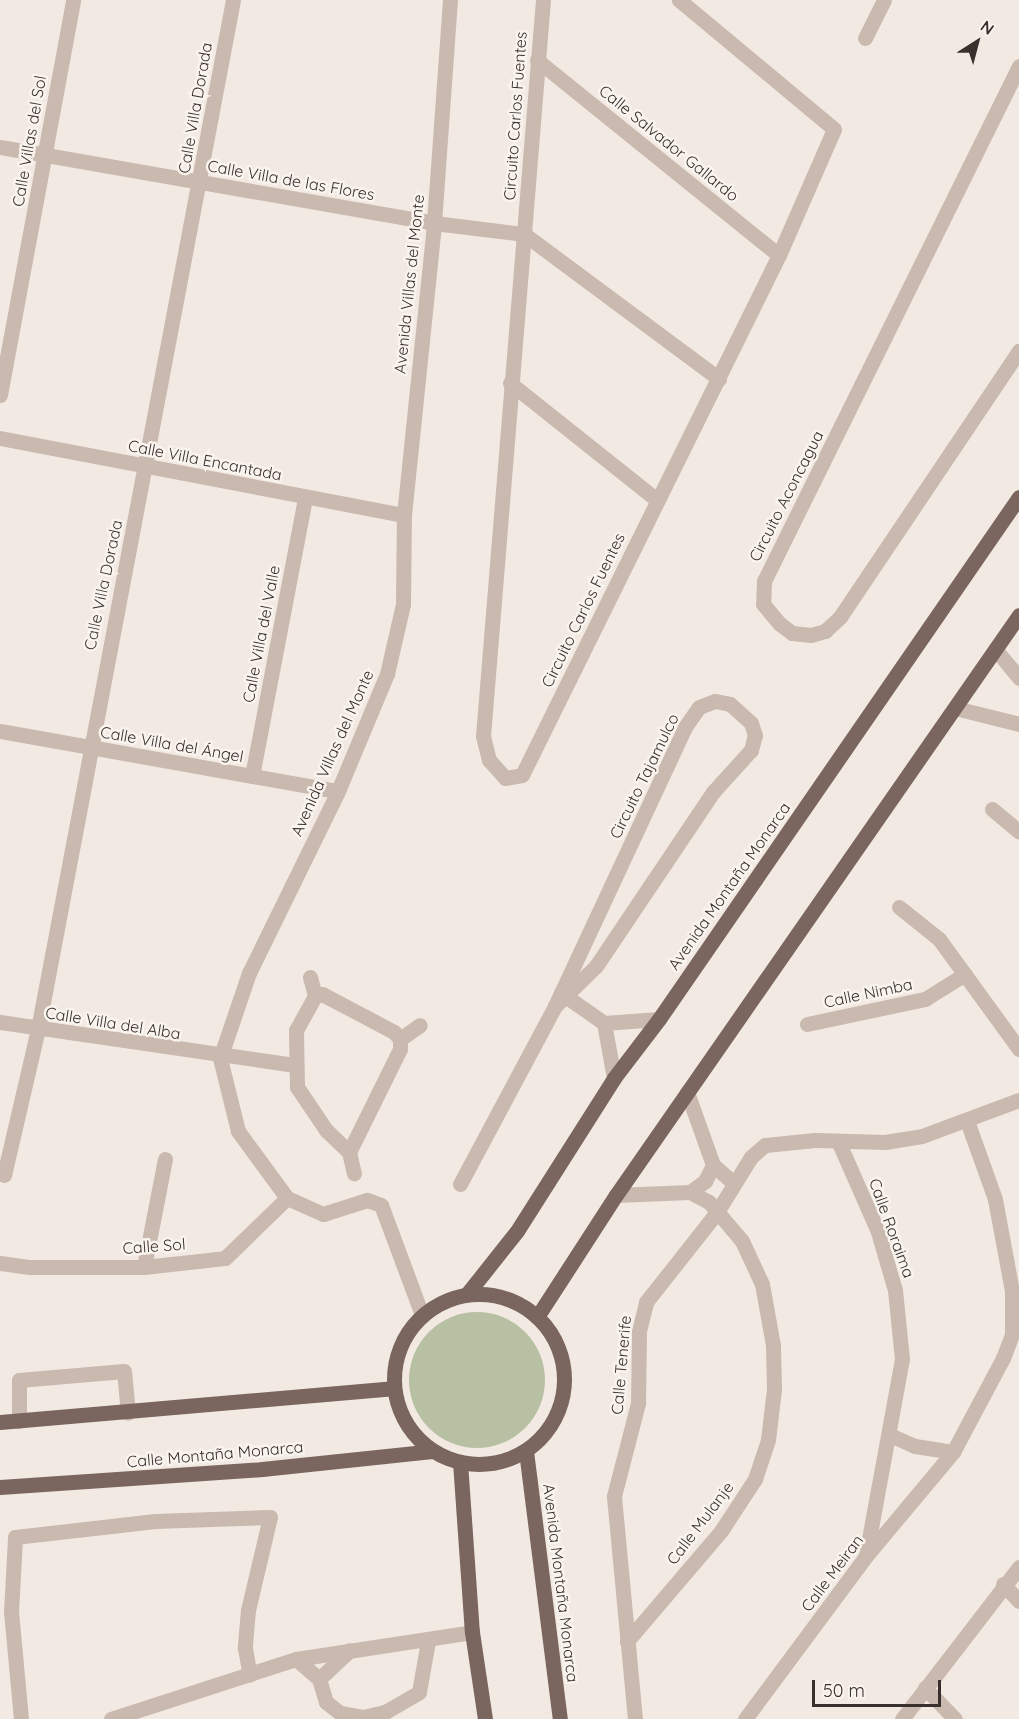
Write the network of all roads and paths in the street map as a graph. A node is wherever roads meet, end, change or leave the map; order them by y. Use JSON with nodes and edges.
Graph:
{"nodes":[{"id":1,"x":73,"y":0,"type":"edge"},
{"id":2,"x":234,"y":0,"type":"edge"},
{"id":3,"x":450,"y":0,"type":"edge"},
{"id":4,"x":543,"y":0,"type":"edge"},
{"id":5,"x":679,"y":0,"type":"edge"},
{"id":6,"x":884,"y":0,"type":"edge"},
{"id":7,"x":865,"y":38,"type":"dead end"},
{"id":8,"x":537,"y":60,"type":"junction"},
{"id":9,"x":1019,"y":66,"type":"edge"},
{"id":10,"x":0,"y":147,"type":"edge"},
{"id":11,"x":46,"y":155,"type":"junction"},
{"id":12,"x":200,"y":182,"type":"junction"},
{"id":13,"x":434,"y":223,"type":"junction"},
{"id":14,"x":524,"y":234,"type":"junction"},
{"id":15,"x":779,"y":255,"type":"junction"},
{"id":16,"x":1019,"y":351,"type":"edge"},
{"id":17,"x":719,"y":379,"type":"junction"},
{"id":18,"x":510,"y":383,"type":"junction"},
{"id":19,"x":0,"y":395,"type":"edge"},
{"id":20,"x":0,"y":438,"type":"edge"},
{"id":21,"x":146,"y":466,"type":"junction"},
{"id":22,"x":1019,"y":497,"type":"edge"},
{"id":23,"x":305,"y":498,"type":"junction"},
{"id":24,"x":657,"y":500,"type":"junction"},
{"id":25,"x":404,"y":515,"type":"junction"},
{"id":26,"x":1019,"y":615,"type":"edge"},
{"id":27,"x":995,"y":649,"type":"junction"},
{"id":28,"x":1019,"y":678,"type":"edge"},
{"id":29,"x":955,"y":708,"type":"junction"},
{"id":30,"x":1017,"y":718,"type":"edge"},
{"id":31,"x":0,"y":731,"type":"edge"},
{"id":32,"x":89,"y":747,"type":"junction"},
{"id":33,"x":252,"y":776,"type":"junction"},
{"id":34,"x":338,"y":791,"type":"junction"},
{"id":35,"x":992,"y":809,"type":"dead end"},
{"id":36,"x":1019,"y":832,"type":"edge"},
{"id":37,"x":899,"y":907,"type":"dead end"},
{"id":38,"x":965,"y":974,"type":"junction"},
{"id":39,"x":310,"y":977,"type":"dead end"},
{"id":40,"x":315,"y":996,"type":"junction"},
{"id":41,"x":560,"y":998,"type":"junction"},
{"id":42,"x":659,"y":1019,"type":"junction"},
{"id":43,"x":0,"y":1022,"type":"edge"},
{"id":44,"x":604,"y":1023,"type":"junction"},
{"id":45,"x":807,"y":1024,"type":"dead end"},
{"id":46,"x":420,"y":1025,"type":"dead end"},
{"id":47,"x":38,"y":1029,"type":"junction"},
{"id":48,"x":400,"y":1040,"type":"junction"},
{"id":49,"x":1019,"y":1049,"type":"edge"},
{"id":50,"x":220,"y":1058,"type":"junction"},
{"id":51,"x":293,"y":1065,"type":"junction"},
{"id":52,"x":614,"y":1078,"type":"junction"},
{"id":53,"x":687,"y":1092,"type":"junction"},
{"id":54,"x":1019,"y":1100,"type":"edge"},
{"id":55,"x":967,"y":1121,"type":"junction"},
{"id":56,"x":839,"y":1143,"type":"junction"},
{"id":57,"x":349,"y":1152,"type":"junction"},
{"id":58,"x":165,"y":1159,"type":"dead end"},
{"id":59,"x":713,"y":1165,"type":"junction"},
{"id":60,"x":354,"y":1173,"type":"dead end"},
{"id":61,"x":4,"y":1175,"type":"dead end"},
{"id":62,"x":734,"y":1183,"type":"junction"},
{"id":63,"x":460,"y":1184,"type":"dead end"},
{"id":64,"x":690,"y":1192,"type":"junction"},
{"id":65,"x":616,"y":1195,"type":"junction"},
{"id":66,"x":288,"y":1198,"type":"junction"},
{"id":67,"x":717,"y":1212,"type":"junction"},
{"id":68,"x":1012,"y":1248,"type":"edge"},
{"id":69,"x":0,"y":1263,"type":"edge"},
{"id":70,"x":144,"y":1267,"type":"junction"},
{"id":71,"x":467,"y":1294,"type":"junction"},
{"id":72,"x":422,"y":1315,"type":"junction"},
{"id":73,"x":537,"y":1317,"type":"junction"},
{"id":74,"x":1015,"y":1333,"type":"edge"},
{"id":75,"x":393,"y":1388,"type":"junction"},
{"id":76,"x":128,"y":1413,"type":"junction"},
{"id":77,"x":19,"y":1420,"type":"junction"},
{"id":78,"x":0,"y":1422,"type":"edge"},
{"id":79,"x":890,"y":1434,"type":"junction"},
{"id":80,"x":432,"y":1451,"type":"junction"},
{"id":81,"x":526,"y":1451,"type":"junction"},
{"id":82,"x":952,"y":1452,"type":"junction"},
{"id":83,"x":460,"y":1462,"type":"junction"},
{"id":84,"x":0,"y":1487,"type":"edge"},
{"id":85,"x":866,"y":1556,"type":"junction"},
{"id":86,"x":1019,"y":1567,"type":"edge"},
{"id":87,"x":1003,"y":1584,"type":"junction"},
{"id":88,"x":1019,"y":1601,"type":"edge"},
{"id":89,"x":472,"y":1632,"type":"junction"},
{"id":90,"x":428,"y":1641,"type":"junction"},
{"id":91,"x":627,"y":1641,"type":"junction"},
{"id":92,"x":352,"y":1648,"type":"junction"},
{"id":93,"x":296,"y":1659,"type":"junction"},
{"id":94,"x":250,"y":1675,"type":"junction"},
{"id":95,"x":319,"y":1679,"type":"junction"},
{"id":96,"x":925,"y":1688,"type":"junction"},
{"id":97,"x":387,"y":1716,"type":"edge"},
{"id":98,"x":906,"y":1717,"type":"edge"},
{"id":99,"x":21,"y":1719,"type":"edge"},
{"id":100,"x":111,"y":1719,"type":"edge"},
{"id":101,"x":485,"y":1719,"type":"edge"},
{"id":102,"x":560,"y":1719,"type":"edge"},
{"id":103,"x":635,"y":1719,"type":"edge"},
{"id":104,"x":745,"y":1719,"type":"edge"},
{"id":105,"x":955,"y":1719,"type":"edge"}],
"edges":[{"from":1,"to":11,"type":"street","name":"Calle Villas del Sol"},
{"from":2,"to":12,"type":"street","name":"Calle Villa Dorada"},
{"from":3,"to":13,"type":"street","name":"Avenida Villas del Monte"},
{"from":4,"to":8,"type":"street","name":"Circuito Carlos Fuentes"},
{"from":5,"to":15,"type":"street","name":"Circuito Carlos Fuentes"},
{"from":6,"to":7,"type":"street"},
{"from":8,"to":14,"type":"street","name":"Circuito Carlos Fuentes"},
{"from":8,"to":15,"type":"street","name":"Calle Salvador Gallardo"},
{"from":9,"to":16,"type":"street","name":"Circuito Aconcagua"},
{"from":10,"to":11,"type":"street","name":"Calle Villa de las Flores"},
{"from":11,"to":12,"type":"street","name":"Calle Villa de las Flores"},
{"from":11,"to":19,"type":"street","name":"Calle Villas del Sol"},
{"from":12,"to":13,"type":"street","name":"Calle Villa de las Flores"},
{"from":12,"to":21,"type":"street","name":"Calle Villa Dorada"},
{"from":13,"to":14,"type":"street"},
{"from":13,"to":25,"type":"street","name":"Avenida Villas del Monte"},
{"from":14,"to":17,"type":"street"},
{"from":14,"to":18,"type":"street","name":"Circuito Carlos Fuentes"},
{"from":15,"to":17,"type":"street","name":"Circuito Carlos Fuentes"},
{"from":17,"to":24,"type":"street","name":"Circuito Carlos Fuentes"},
{"from":18,"to":24,"type":"street"},
{"from":18,"to":24,"type":"street","name":"Circuito Carlos Fuentes"},
{"from":20,"to":21,"type":"street","name":"Calle Villa Encantada"},
{"from":21,"to":23,"type":"street","name":"Calle Villa Encantada"},
{"from":21,"to":32,"type":"street","name":"Calle Villa Dorada"},
{"from":22,"to":42,"type":"main road","name":"Avenida Montaña Monarca"},
{"from":23,"to":25,"type":"street","name":"Calle Villa Encantada"},
{"from":23,"to":33,"type":"street","name":"Calle Villa del Valle"},
{"from":25,"to":34,"type":"street","name":"Avenida Villas del Monte"},
{"from":26,"to":27,"type":"main road"},
{"from":27,"to":28,"type":"street"},
{"from":27,"to":29,"type":"main road"},
{"from":29,"to":30,"type":"street"},
{"from":29,"to":53,"type":"main road"},
{"from":31,"to":32,"type":"street","name":"Calle Villa del Ángel"},
{"from":32,"to":33,"type":"street","name":"Calle Villa del Ángel"},
{"from":32,"to":47,"type":"street","name":"Calle Villa Dorada"},
{"from":33,"to":34,"type":"street","name":"Calle Villa del Ángel"},
{"from":34,"to":50,"type":"street","name":"Avenida Villas del Monte"},
{"from":35,"to":36,"type":"street"},
{"from":37,"to":38,"type":"street"},
{"from":38,"to":45,"type":"street","name":"Calle Nimba"},
{"from":38,"to":49,"type":"street"},
{"from":39,"to":40,"type":"street"},
{"from":40,"to":48,"type":"street"},
{"from":40,"to":51,"type":"street"},
{"from":41,"to":41,"type":"street","name":"Circuito Tajamulco"},
{"from":41,"to":44,"type":"street"},
{"from":41,"to":63,"type":"street","name":"Circuito Tajamulco"},
{"from":42,"to":44,"type":"street"},
{"from":42,"to":52,"type":"main road","name":"Avenida Montaña Monarca"},
{"from":43,"to":47,"type":"street","name":"Calle Villa del Alba"},
{"from":44,"to":52,"type":"street"},
{"from":46,"to":48,"type":"street"},
{"from":47,"to":50,"type":"street","name":"Calle Villa del Alba"},
{"from":47,"to":61,"type":"street","name":"Calle Villa Dorada"},
{"from":48,"to":57,"type":"street"},
{"from":50,"to":51,"type":"street","name":"Calle Villa del Alba"},
{"from":50,"to":66,"type":"street"},
{"from":51,"to":57,"type":"street"},
{"from":52,"to":71,"type":"main road","name":"Avenida Montaña Monarca"},
{"from":53,"to":59,"type":"street"},
{"from":53,"to":65,"type":"main road"},
{"from":54,"to":55,"type":"street","name":"Calle Tenerife"},
{"from":55,"to":56,"type":"street","name":"Calle Tenerife"},
{"from":55,"to":68,"type":"street","name":"Calle Meiran"},
{"from":56,"to":62,"type":"street","name":"Calle Tenerife"},
{"from":56,"to":79,"type":"street","name":"Calle Roraima"},
{"from":57,"to":60,"type":"street"},
{"from":58,"to":70,"type":"street"},
{"from":59,"to":62,"type":"street"},
{"from":59,"to":64,"type":"street"},
{"from":62,"to":67,"type":"street","name":"Calle Tenerife"},
{"from":64,"to":65,"type":"street"},
{"from":64,"to":67,"type":"street","name":"Calle Mulanje"},
{"from":65,"to":73,"type":"main road"},
{"from":66,"to":70,"type":"street","name":"Calle Sol"},
{"from":66,"to":72,"type":"street"},
{"from":67,"to":91,"type":"street","name":"Calle Tenerife"},
{"from":67,"to":91,"type":"street","name":"Calle Mulanje"},
{"from":68,"to":74,"type":"street","name":"Calle Meiran"},
{"from":69,"to":70,"type":"street","name":"Calle Sol"},
{"from":71,"to":72,"type":"main road"},
{"from":71,"to":73,"type":"main road"},
{"from":72,"to":75,"type":"main road"},
{"from":73,"to":81,"type":"main road"},
{"from":74,"to":82,"type":"street","name":"Calle Meiran"},
{"from":75,"to":76,"type":"main road"},
{"from":75,"to":80,"type":"main road"},
{"from":76,"to":77,"type":"main road"},
{"from":76,"to":77,"type":"street"},
{"from":77,"to":78,"type":"main road"},
{"from":79,"to":82,"type":"street"},
{"from":79,"to":85,"type":"street","name":"Calle Roraima"},
{"from":80,"to":83,"type":"main road"},
{"from":80,"to":84,"type":"main road","name":"Calle Montaña Monarca"},
{"from":81,"to":83,"type":"main road"},
{"from":81,"to":102,"type":"main road","name":"Avenida Montaña Monarca"},
{"from":82,"to":85,"type":"street","name":"Calle Meiran"},
{"from":83,"to":89,"type":"main road"},
{"from":85,"to":104,"type":"street","name":"Calle Meiran"},
{"from":86,"to":87,"type":"street"},
{"from":87,"to":88,"type":"street"},
{"from":87,"to":96,"type":"street"},
{"from":89,"to":90,"type":"street"},
{"from":89,"to":101,"type":"main road"},
{"from":90,"to":92,"type":"street"},
{"from":90,"to":97,"type":"street"},
{"from":91,"to":103,"type":"street","name":"Calle Tenerife"},
{"from":92,"to":93,"type":"street"},
{"from":92,"to":95,"type":"street"},
{"from":93,"to":94,"type":"street"},
{"from":93,"to":95,"type":"street"},
{"from":94,"to":99,"type":"street"},
{"from":94,"to":100,"type":"street"},
{"from":95,"to":97,"type":"street"},
{"from":96,"to":98,"type":"street"},
{"from":96,"to":105,"type":"street"}]}
